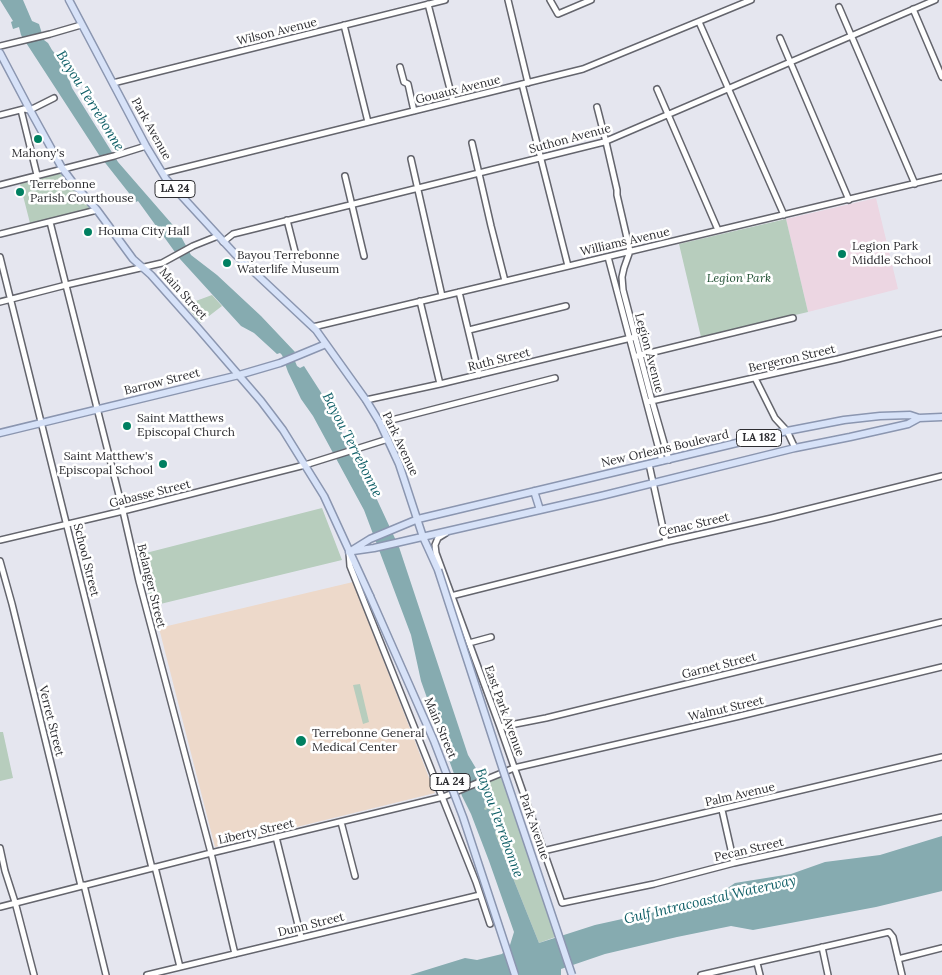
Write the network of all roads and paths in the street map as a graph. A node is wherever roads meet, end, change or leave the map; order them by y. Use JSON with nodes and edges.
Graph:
{"nodes":[{"id":1,"x":70,"y":0,"type":"edge"},
{"id":2,"x":445,"y":0,"type":"edge"},
{"id":3,"x":508,"y":0,"type":"edge"},
{"id":4,"x":550,"y":0,"type":"edge"},
{"id":5,"x":591,"y":0,"type":"edge"},
{"id":6,"x":751,"y":0,"type":"edge"},
{"id":7,"x":935,"y":0,"type":"edge"},
{"id":8,"x":428,"y":4,"type":"junction"},
{"id":9,"x":839,"y":6,"type":"dead end"},
{"id":10,"x":913,"y":9,"type":"junction"},
{"id":11,"x":699,"y":22,"type":"junction"},
{"id":12,"x":81,"y":25,"type":"junction"},
{"id":13,"x":344,"y":25,"type":"junction"},
{"id":14,"x":852,"y":36,"type":"junction"},
{"id":15,"x":780,"y":38,"type":"dead end"},
{"id":16,"x":0,"y":46,"type":"edge"},
{"id":17,"x":0,"y":53,"type":"edge"},
{"id":18,"x":790,"y":62,"type":"junction"},
{"id":19,"x":400,"y":67,"type":"dead end"},
{"id":20,"x":942,"y":77,"type":"edge"},
{"id":21,"x":113,"y":83,"type":"junction"},
{"id":22,"x":525,"y":83,"type":"junction"},
{"id":23,"x":729,"y":88,"type":"junction"},
{"id":24,"x":657,"y":89,"type":"dead end"},
{"id":25,"x":54,"y":98,"type":"dead end"},
{"id":26,"x":453,"y":102,"type":"junction"},
{"id":27,"x":597,"y":108,"type":"dead end"},
{"id":28,"x":21,"y":110,"type":"junction"},
{"id":29,"x":30,"y":110,"type":"junction"},
{"id":30,"x":414,"y":111,"type":"junction"},
{"id":31,"x":0,"y":115,"type":"edge"},
{"id":32,"x":668,"y":115,"type":"junction"},
{"id":33,"x":368,"y":122,"type":"junction"},
{"id":34,"x":606,"y":142,"type":"junction"},
{"id":35,"x":472,"y":143,"type":"dead end"},
{"id":36,"x":146,"y":146,"type":"junction"},
{"id":37,"x":540,"y":157,"type":"junction"},
{"id":38,"x":411,"y":159,"type":"dead end"},
{"id":39,"x":62,"y":168,"type":"junction"},
{"id":40,"x":479,"y":172,"type":"junction"},
{"id":41,"x":163,"y":173,"type":"junction"},
{"id":42,"x":37,"y":175,"type":"junction"},
{"id":43,"x":345,"y":176,"type":"dead end"},
{"id":44,"x":942,"y":177,"type":"edge"},
{"id":45,"x":915,"y":184,"type":"junction"},
{"id":46,"x":0,"y":185,"type":"edge"},
{"id":47,"x":418,"y":188,"type":"junction"},
{"id":48,"x":849,"y":200,"type":"junction"},
{"id":49,"x":352,"y":204,"type":"junction"},
{"id":50,"x":97,"y":210,"type":"junction"},
{"id":51,"x":784,"y":215,"type":"junction"},
{"id":52,"x":287,"y":220,"type":"junction"},
{"id":53,"x":50,"y":222,"type":"junction"},
{"id":54,"x":718,"y":230,"type":"junction"},
{"id":55,"x":0,"y":234,"type":"edge"},
{"id":56,"x":218,"y":236,"type":"junction"},
{"id":57,"x":223,"y":242,"type":"junction"},
{"id":58,"x":630,"y":251,"type":"junction"},
{"id":59,"x":364,"y":256,"type":"dead end"},
{"id":60,"x":0,"y":257,"type":"edge"},
{"id":61,"x":608,"y":257,"type":"junction"},
{"id":62,"x":568,"y":266,"type":"junction"},
{"id":63,"x":144,"y":268,"type":"junction"},
{"id":64,"x":300,"y":271,"type":"dead end"},
{"id":65,"x":505,"y":281,"type":"junction"},
{"id":66,"x":66,"y":285,"type":"junction"},
{"id":67,"x":459,"y":292,"type":"junction"},
{"id":68,"x":621,"y":295,"type":"junction"},
{"id":69,"x":442,"y":296,"type":"junction"},
{"id":70,"x":10,"y":299,"type":"junction"},
{"id":71,"x":420,"y":301,"type":"junction"},
{"id":72,"x":0,"y":302,"type":"edge"},
{"id":73,"x":566,"y":306,"type":"dead end"},
{"id":74,"x":793,"y":318,"type":"dead end"},
{"id":75,"x":313,"y":327,"type":"junction"},
{"id":76,"x":469,"y":330,"type":"junction"},
{"id":77,"x":942,"y":333,"type":"edge"},
{"id":78,"x":632,"y":337,"type":"junction"},
{"id":79,"x":326,"y":344,"type":"junction"},
{"id":80,"x":637,"y":356,"type":"junction"},
{"id":81,"x":479,"y":374,"type":"junction"},
{"id":82,"x":239,"y":375,"type":"junction"},
{"id":83,"x":555,"y":378,"type":"dead end"},
{"id":84,"x":755,"y":378,"type":"junction"},
{"id":85,"x":440,"y":384,"type":"junction"},
{"id":86,"x":366,"y":400,"type":"junction"},
{"id":87,"x":649,"y":402,"type":"junction"},
{"id":88,"x":97,"y":409,"type":"junction"},
{"id":89,"x":942,"y":417,"type":"edge"},
{"id":90,"x":919,"y":418,"type":"junction"},
{"id":91,"x":41,"y":423,"type":"junction"},
{"id":92,"x":380,"y":423,"type":"junction"},
{"id":93,"x":787,"y":431,"type":"junction"},
{"id":94,"x":0,"y":433,"type":"edge"},
{"id":95,"x":388,"y":439,"type":"junction"},
{"id":96,"x":795,"y":448,"type":"junction"},
{"id":97,"x":666,"y":460,"type":"junction"},
{"id":98,"x":649,"y":464,"type":"junction"},
{"id":99,"x":305,"y":465,"type":"junction"},
{"id":100,"x":942,"y":476,"type":"edge"},
{"id":101,"x":653,"y":483,"type":"junction"},
{"id":102,"x":534,"y":491,"type":"junction"},
{"id":103,"x":540,"y":510,"type":"junction"},
{"id":104,"x":123,"y":511,"type":"junction"},
{"id":105,"x":418,"y":519,"type":"junction"},
{"id":106,"x":67,"y":524,"type":"junction"},
{"id":107,"x":448,"y":531,"type":"junction"},
{"id":108,"x":423,"y":536,"type":"junction"},
{"id":109,"x":0,"y":540,"type":"edge"},
{"id":110,"x":666,"y":542,"type":"junction"},
{"id":111,"x":349,"y":552,"type":"junction"},
{"id":112,"x":0,"y":561,"type":"edge"},
{"id":113,"x":451,"y":596,"type":"junction"},
{"id":114,"x":942,"y":622,"type":"edge"},
{"id":115,"x":491,"y":637,"type":"dead end"},
{"id":116,"x":469,"y":642,"type":"junction"},
{"id":117,"x":942,"y":667,"type":"edge"},
{"id":118,"x":500,"y":727,"type":"junction"},
{"id":119,"x":942,"y":757,"type":"edge"},
{"id":120,"x":514,"y":768,"type":"junction"},
{"id":121,"x":442,"y":797,"type":"junction"},
{"id":122,"x":722,"y":810,"type":"junction"},
{"id":123,"x":942,"y":817,"type":"edge"},
{"id":124,"x":342,"y":822,"type":"junction"},
{"id":125,"x":276,"y":837,"type":"junction"},
{"id":126,"x":0,"y":848,"type":"edge"},
{"id":127,"x":543,"y":851,"type":"junction"},
{"id":128,"x":211,"y":853,"type":"junction"},
{"id":129,"x":734,"y":863,"type":"junction"},
{"id":130,"x":153,"y":868,"type":"junction"},
{"id":131,"x":355,"y":876,"type":"dead end"},
{"id":132,"x":82,"y":886,"type":"junction"},
{"id":133,"x":480,"y":894,"type":"junction"},
{"id":134,"x":15,"y":902,"type":"junction"},
{"id":135,"x":562,"y":902,"type":"joint"},
{"id":136,"x":0,"y":907,"type":"edge"},
{"id":137,"x":490,"y":924,"type":"dead end"},
{"id":138,"x":301,"y":937,"type":"junction"},
{"id":139,"x":822,"y":947,"type":"junction"},
{"id":140,"x":942,"y":948,"type":"edge"},
{"id":141,"x":235,"y":954,"type":"junction"},
{"id":142,"x":898,"y":959,"type":"junction"},
{"id":143,"x":757,"y":963,"type":"junction"},
{"id":144,"x":180,"y":967,"type":"junction"},
{"id":145,"x":164,"y":973,"type":"edge"},
{"id":146,"x":34,"y":975,"type":"edge"},
{"id":147,"x":106,"y":975,"type":"edge"},
{"id":148,"x":147,"y":975,"type":"edge"},
{"id":149,"x":515,"y":975,"type":"edge"},
{"id":150,"x":572,"y":975,"type":"edge"},
{"id":151,"x":701,"y":975,"type":"edge"},
{"id":152,"x":760,"y":975,"type":"edge"},
{"id":153,"x":828,"y":975,"type":"edge"},
{"id":154,"x":902,"y":975,"type":"edge"}],
"edges":[{"from":1,"to":12,"type":"main road","name":"Park Avenue","number":"LA 24"},
{"from":2,"to":8,"type":"street","name":"Wilson Avenue"},
{"from":3,"to":22,"type":"street"},
{"from":4,"to":5,"type":"street"},
{"from":6,"to":11,"type":"street","name":"Gouaux Avenue"},
{"from":7,"to":10,"type":"street","name":"Suthon Avenue"},
{"from":8,"to":13,"type":"street","name":"Wilson Avenue"},
{"from":8,"to":26,"type":"street"},
{"from":9,"to":14,"type":"street"},
{"from":10,"to":14,"type":"street","name":"Suthon Avenue"},
{"from":10,"to":20,"type":"street"},
{"from":11,"to":22,"type":"street","name":"Gouaux Avenue"},
{"from":11,"to":23,"type":"street"},
{"from":12,"to":16,"type":"street"},
{"from":12,"to":21,"type":"main road","name":"Park Avenue","number":"LA 24"},
{"from":13,"to":21,"type":"street","name":"Wilson Avenue"},
{"from":13,"to":33,"type":"street"},
{"from":14,"to":18,"type":"street","name":"Suthon Avenue"},
{"from":14,"to":45,"type":"street"},
{"from":15,"to":18,"type":"street"},
{"from":17,"to":29,"type":"main road","name":"Main Street","number":"LA 24"},
{"from":18,"to":23,"type":"street","name":"Suthon Avenue"},
{"from":18,"to":48,"type":"street"},
{"from":19,"to":30,"type":"street"},
{"from":21,"to":36,"type":"main road","name":"Park Avenue","number":"LA 24"},
{"from":22,"to":26,"type":"street","name":"Gouaux Avenue"},
{"from":22,"to":37,"type":"street"},
{"from":23,"to":32,"type":"street","name":"Suthon Avenue"},
{"from":23,"to":51,"type":"street"},
{"from":24,"to":32,"type":"street"},
{"from":25,"to":29,"type":"street"},
{"from":26,"to":30,"type":"street","name":"Gouaux Avenue"},
{"from":27,"to":34,"type":"street"},
{"from":28,"to":29,"type":"street"},
{"from":28,"to":31,"type":"street"},
{"from":28,"to":42,"type":"street"},
{"from":29,"to":39,"type":"main road","name":"Main Street","number":"LA 24"},
{"from":30,"to":33,"type":"street","name":"Gouaux Avenue"},
{"from":32,"to":34,"type":"street","name":"Suthon Avenue"},
{"from":32,"to":54,"type":"street"},
{"from":33,"to":41,"type":"street","name":"Gouaux Avenue"},
{"from":34,"to":37,"type":"street","name":"Suthon Avenue"},
{"from":34,"to":58,"type":"street"},
{"from":35,"to":40,"type":"street"},
{"from":36,"to":39,"type":"street"},
{"from":36,"to":41,"type":"main road","name":"Park Avenue","number":"LA 24"},
{"from":37,"to":40,"type":"street","name":"Suthon Avenue"},
{"from":37,"to":62,"type":"street"},
{"from":38,"to":47,"type":"street"},
{"from":39,"to":42,"type":"street"},
{"from":39,"to":50,"type":"main road","name":"Main Street","number":"LA 24"},
{"from":40,"to":47,"type":"street","name":"Suthon Avenue"},
{"from":40,"to":65,"type":"street"},
{"from":41,"to":56,"type":"main road","name":"Park Avenue","number":"LA 24"},
{"from":42,"to":46,"type":"street"},
{"from":43,"to":49,"type":"street"},
{"from":44,"to":45,"type":"street","name":"Williams Avenue"},
{"from":45,"to":48,"type":"street","name":"Williams Avenue"},
{"from":47,"to":49,"type":"street","name":"Suthon Avenue"},
{"from":47,"to":69,"type":"street"},
{"from":48,"to":51,"type":"street","name":"Williams Avenue"},
{"from":49,"to":52,"type":"street","name":"Suthon Avenue"},
{"from":49,"to":59,"type":"street"},
{"from":50,"to":53,"type":"street"},
{"from":50,"to":63,"type":"main road","name":"Main Street","number":"LA 24"},
{"from":51,"to":54,"type":"street","name":"Williams Avenue"},
{"from":52,"to":57,"type":"street","name":"Suthon Avenue"},
{"from":52,"to":64,"type":"street"},
{"from":53,"to":55,"type":"street"},
{"from":53,"to":66,"type":"street","name":"Belanger Street"},
{"from":54,"to":58,"type":"street","name":"Williams Avenue"},
{"from":56,"to":57,"type":"main road","name":"Park Avenue","number":"LA 24"},
{"from":56,"to":63,"type":"street"},
{"from":57,"to":75,"type":"main road","name":"Park Avenue","number":"LA 24"},
{"from":58,"to":61,"type":"street","name":"Williams Avenue"},
{"from":58,"to":68,"type":"street","name":"Legion Avenue"},
{"from":60,"to":70,"type":"street","name":"School Street"},
{"from":61,"to":62,"type":"street","name":"Williams Avenue"},
{"from":61,"to":68,"type":"street","name":"Legion Avenue"},
{"from":62,"to":65,"type":"street","name":"Williams Avenue"},
{"from":63,"to":66,"type":"street"},
{"from":63,"to":82,"type":"main road","name":"Main Street","number":"LA 24"},
{"from":65,"to":67,"type":"street","name":"Williams Avenue"},
{"from":66,"to":70,"type":"street"},
{"from":66,"to":88,"type":"street","name":"Belanger Street"},
{"from":67,"to":69,"type":"street","name":"Williams Avenue"},
{"from":67,"to":76,"type":"street"},
{"from":68,"to":78,"type":"street","name":"Legion Avenue"},
{"from":69,"to":71,"type":"street","name":"Williams Avenue"},
{"from":70,"to":72,"type":"street"},
{"from":70,"to":91,"type":"street","name":"School Street"},
{"from":71,"to":75,"type":"street","name":"Williams Avenue"},
{"from":71,"to":85,"type":"street"},
{"from":73,"to":76,"type":"street"},
{"from":74,"to":80,"type":"street"},
{"from":75,"to":79,"type":"main road","name":"Park Avenue","number":"LA 24"},
{"from":76,"to":81,"type":"street"},
{"from":77,"to":84,"type":"street","name":"Bergeron Street"},
{"from":78,"to":80,"type":"street","name":"Legion Avenue"},
{"from":78,"to":81,"type":"street","name":"Ruth Street"},
{"from":79,"to":82,"type":"main road","name":"Barrow Street"},
{"from":79,"to":86,"type":"main road","name":"Park Avenue","number":"LA 24"},
{"from":80,"to":87,"type":"street","name":"Legion Avenue"},
{"from":81,"to":85,"type":"street","name":"Ruth Street"},
{"from":82,"to":88,"type":"main road","name":"Barrow Street"},
{"from":82,"to":99,"type":"main road","name":"Main Street","number":"LA 24"},
{"from":83,"to":92,"type":"street"},
{"from":84,"to":87,"type":"street","name":"Bergeron Street"},
{"from":84,"to":93,"type":"street"},
{"from":85,"to":86,"type":"street","name":"Ruth Street"},
{"from":86,"to":92,"type":"main road","name":"Park Avenue","number":"LA 24"},
{"from":87,"to":97,"type":"street","name":"Legion Avenue"},
{"from":88,"to":91,"type":"main road","name":"Barrow Street"},
{"from":88,"to":104,"type":"street","name":"Belanger Street"},
{"from":89,"to":90,"type":"main road","name":"New Orleans Boulevard","number":"LA 182"},
{"from":90,"to":93,"type":"main road","name":"New Orleans Boulevard","number":"LA 182"},
{"from":90,"to":96,"type":"main road","name":"New Orleans Boulevard","number":"LA 182"},
{"from":91,"to":94,"type":"main road","name":"Barrow Street"},
{"from":91,"to":106,"type":"street","name":"School Street"},
{"from":92,"to":95,"type":"main road","name":"Park Avenue","number":"LA 24"},
{"from":93,"to":96,"type":"street"},
{"from":93,"to":97,"type":"main road","name":"New Orleans Boulevard","number":"LA 182"},
{"from":95,"to":99,"type":"street","name":"Gabasse Street"},
{"from":95,"to":105,"type":"main road","name":"Park Avenue","number":"LA 24"},
{"from":96,"to":101,"type":"main road","name":"New Orleans Boulevard","number":"LA 182"},
{"from":97,"to":98,"type":"main road","name":"New Orleans Boulevard","number":"LA 182"},
{"from":98,"to":101,"type":"street"},
{"from":98,"to":102,"type":"main road","name":"New Orleans Boulevard","number":"LA 182"},
{"from":99,"to":104,"type":"street","name":"Gabasse Street"},
{"from":99,"to":111,"type":"main road","name":"Main Street","number":"LA 24"},
{"from":100,"to":110,"type":"street","name":"Cenac Street"},
{"from":101,"to":103,"type":"main road","name":"New Orleans Boulevard","number":"LA 182"},
{"from":101,"to":110,"type":"street"},
{"from":102,"to":103,"type":"main road"},
{"from":102,"to":105,"type":"main road","name":"New Orleans Boulevard","number":"LA 182"},
{"from":103,"to":107,"type":"main road","name":"New Orleans Boulevard","number":"LA 182"},
{"from":104,"to":106,"type":"street","name":"Gabasse Street"},
{"from":104,"to":128,"type":"street","name":"Belanger Street"},
{"from":105,"to":108,"type":"main road","name":"Park Avenue","number":"LA 24"},
{"from":105,"to":111,"type":"main road","number":"LA 182"},
{"from":106,"to":109,"type":"street","name":"Gabasse Street"},
{"from":106,"to":130,"type":"street","name":"School Street"},
{"from":107,"to":108,"type":"main road","name":"New Orleans Boulevard","number":"LA 182"},
{"from":107,"to":113,"type":"street","name":"East Park Avenue"},
{"from":108,"to":111,"type":"main road","number":"LA 182"},
{"from":108,"to":150,"type":"main road","name":"Park Avenue","number":"LA 24","bridge":true},
{"from":110,"to":113,"type":"street","name":"Cenac Street"},
{"from":111,"to":121,"type":"street","name":"Main Street"},
{"from":111,"to":149,"type":"main road","name":"Main Street","number":"LA 24","bridge":true},
{"from":112,"to":132,"type":"street","name":"Verret Street"},
{"from":113,"to":116,"type":"street","name":"East Park Avenue"},
{"from":114,"to":118,"type":"street","name":"Garnet Street"},
{"from":115,"to":116,"type":"street"},
{"from":116,"to":118,"type":"street","name":"East Park Avenue"},
{"from":117,"to":120,"type":"street","name":"Walnut Street"},
{"from":118,"to":120,"type":"street","name":"East Park Avenue"},
{"from":119,"to":122,"type":"street","name":"Palm Avenue"},
{"from":120,"to":121,"type":"street","name":"Liberty Street"},
{"from":120,"to":127,"type":"street","name":"East Park Avenue"},
{"from":121,"to":124,"type":"street","name":"Liberty Street"},
{"from":121,"to":133,"type":"street","name":"Main Street"},
{"from":122,"to":127,"type":"street","name":"Palm Avenue"},
{"from":122,"to":129,"type":"street"},
{"from":123,"to":129,"type":"street","name":"Pecan Street"},
{"from":124,"to":125,"type":"street","name":"Liberty Street"},
{"from":124,"to":131,"type":"street"},
{"from":125,"to":128,"type":"street","name":"Liberty Street"},
{"from":125,"to":138,"type":"street"},
{"from":126,"to":134,"type":"street"},
{"from":127,"to":135,"type":"street","name":"East Park Avenue"},
{"from":128,"to":130,"type":"street","name":"Liberty Street"},
{"from":128,"to":141,"type":"street","name":"Belanger Street"},
{"from":129,"to":135,"type":"street","name":"Pecan Street"},
{"from":130,"to":132,"type":"street","name":"Liberty Street"},
{"from":130,"to":144,"type":"street","name":"School Street"},
{"from":132,"to":134,"type":"street","name":"Liberty Street"},
{"from":132,"to":147,"type":"street","name":"Verret Street"},
{"from":133,"to":137,"type":"street","name":"Main Street"},
{"from":133,"to":138,"type":"street","name":"Dunn Street"},
{"from":134,"to":136,"type":"street","name":"Liberty Street"},
{"from":134,"to":146,"type":"street"},
{"from":138,"to":141,"type":"street","name":"Dunn Street"},
{"from":139,"to":142,"type":"street"},
{"from":139,"to":143,"type":"street"},
{"from":139,"to":153,"type":"street"},
{"from":140,"to":142,"type":"street"},
{"from":141,"to":144,"type":"street","name":"Dunn Street"},
{"from":142,"to":154,"type":"street"},
{"from":143,"to":151,"type":"street"},
{"from":143,"to":152,"type":"street"},
{"from":144,"to":145,"type":"street","name":"Dunn Street"},
{"from":145,"to":148,"type":"street","name":"Dunn Street"}]}
